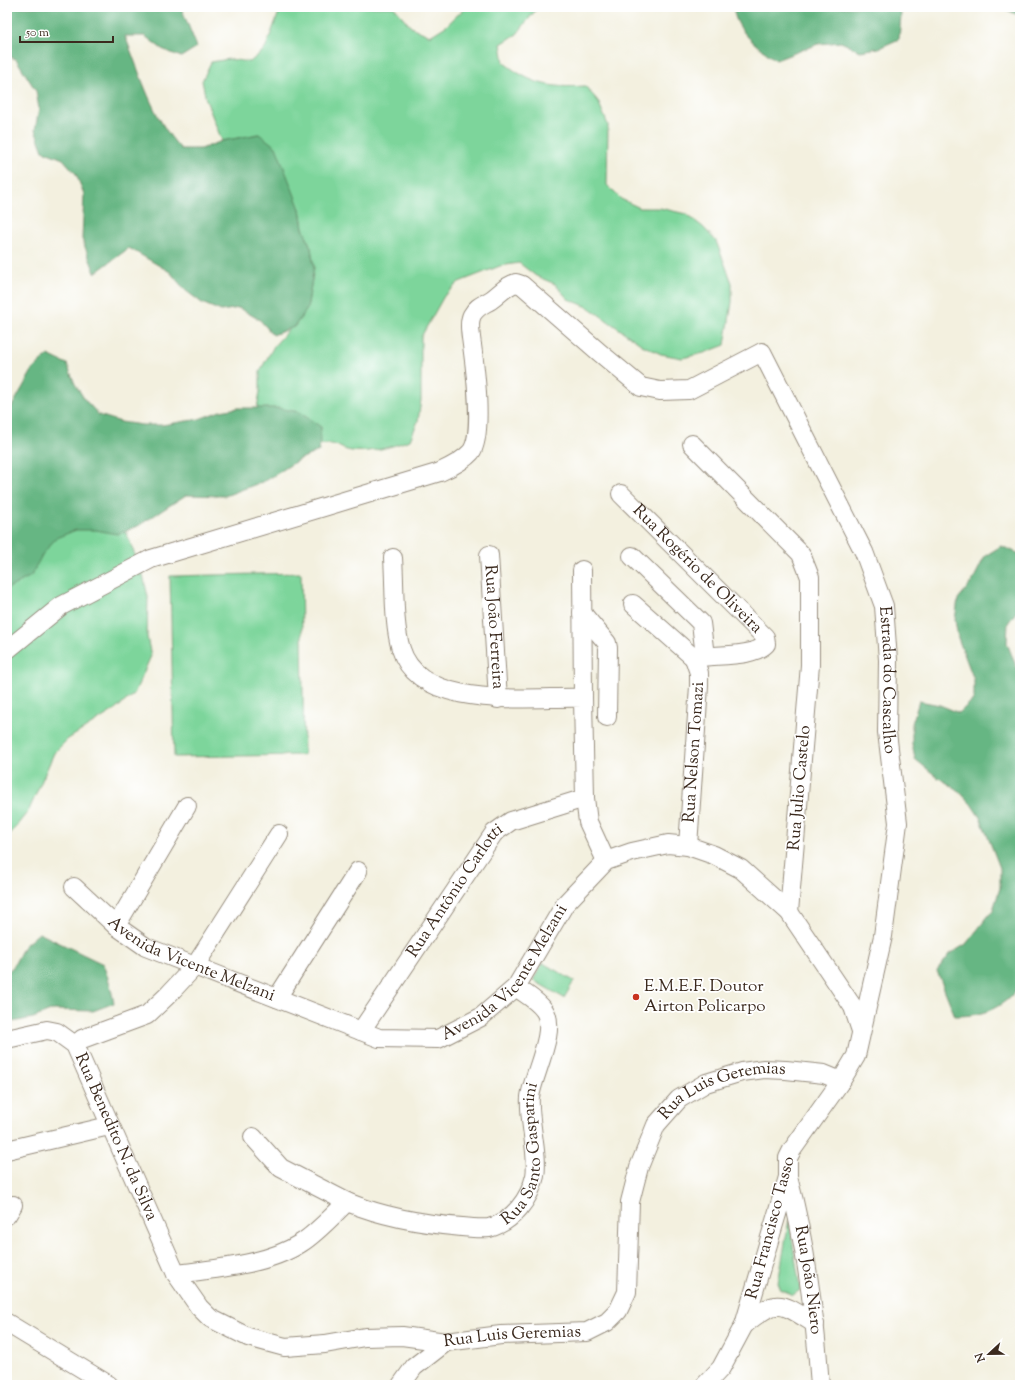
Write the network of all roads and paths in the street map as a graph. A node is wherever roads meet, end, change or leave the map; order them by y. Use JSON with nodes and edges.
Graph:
{"nodes":[{"id":1,"x":692,"y":444,"type":"dead end"},
{"id":2,"x":621,"y":494,"type":"dead end"},
{"id":3,"x":489,"y":555,"type":"dead end"},
{"id":4,"x":632,"y":556,"type":"dead end"},
{"id":5,"x":393,"y":558,"type":"dead end"},
{"id":6,"x":582,"y":570,"type":"dead end"},
{"id":7,"x":633,"y":604,"type":"dead end"},
{"id":8,"x":582,"y":613,"type":"junction"},
{"id":9,"x":7,"y":650,"type":"edge"},
{"id":10,"x":700,"y":657,"type":"junction"},
{"id":11,"x":582,"y":698,"type":"junction"},
{"id":12,"x":498,"y":699,"type":"junction"},
{"id":13,"x":607,"y":717,"type":"dead end"},
{"id":14,"x":585,"y":798,"type":"junction"},
{"id":15,"x":187,"y":806,"type":"dead end"},
{"id":16,"x":279,"y":834,"type":"dead end"},
{"id":17,"x":688,"y":846,"type":"junction"},
{"id":18,"x":606,"y":861,"type":"junction"},
{"id":19,"x":358,"y":871,"type":"dead end"},
{"id":20,"x":74,"y":887,"type":"dead end"},
{"id":21,"x":789,"y":912,"type":"junction"},
{"id":22,"x":116,"y":926,"type":"junction"},
{"id":23,"x":195,"y":966,"type":"junction"},
{"id":24,"x":516,"y":987,"type":"junction"},
{"id":25,"x":278,"y":998,"type":"junction"},
{"id":26,"x":361,"y":1030,"type":"junction"},
{"id":27,"x":861,"y":1031,"type":"junction"},
{"id":28,"x":7,"y":1039,"type":"edge"},
{"id":29,"x":75,"y":1045,"type":"junction"},
{"id":30,"x":841,"y":1081,"type":"junction"},
{"id":31,"x":109,"y":1126,"type":"junction"},
{"id":32,"x":253,"y":1137,"type":"dead end"},
{"id":33,"x":7,"y":1150,"type":"edge"},
{"id":34,"x":788,"y":1177,"type":"junction"},
{"id":35,"x":348,"y":1202,"type":"junction"},
{"id":36,"x":176,"y":1274,"type":"junction"},
{"id":37,"x":7,"y":1323,"type":"edge"},
{"id":38,"x":815,"y":1324,"type":"junction"},
{"id":39,"x":744,"y":1325,"type":"junction"},
{"id":40,"x":446,"y":1342,"type":"junction"},
{"id":41,"x":109,"y":1385,"type":"edge"},
{"id":42,"x":402,"y":1385,"type":"edge"},
{"id":43,"x":705,"y":1385,"type":"edge"},
{"id":44,"x":820,"y":1385,"type":"edge"}],
"edges":[{"from":1,"to":21,"type":"street","name":"Rua Julio Castelo"},
{"from":2,"to":10,"type":"street","name":"Rua Rogério de Oliveira"},
{"from":3,"to":12,"type":"street","name":"Rua João Ferreira"},
{"from":4,"to":10,"type":"street","name":"Rua Nelson Tomazi"},
{"from":5,"to":12,"type":"street"},
{"from":6,"to":8,"type":"street"},
{"from":7,"to":10,"type":"street"},
{"from":8,"to":11,"type":"street"},
{"from":8,"to":13,"type":"street"},
{"from":9,"to":27,"type":"street","name":"Estrada do Cascalho"},
{"from":10,"to":17,"type":"street","name":"Rua Nelson Tomazi"},
{"from":11,"to":12,"type":"street"},
{"from":11,"to":14,"type":"street"},
{"from":14,"to":18,"type":"street"},
{"from":14,"to":26,"type":"street","name":"Rua Antônio Carlotti"},
{"from":15,"to":22,"type":"street"},
{"from":16,"to":23,"type":"street"},
{"from":17,"to":18,"type":"street","name":"Avenida Vicente Melzani"},
{"from":17,"to":21,"type":"street","name":"Avenida Vicente Melzani"},
{"from":18,"to":24,"type":"street","name":"Avenida Vicente Melzani"},
{"from":19,"to":25,"type":"street"},
{"from":20,"to":22,"type":"street","name":"Avenida Vicente Melzani"},
{"from":21,"to":27,"type":"street","name":"Avenida Vicente Melzani"},
{"from":22,"to":23,"type":"street","name":"Avenida Vicente Melzani"},
{"from":23,"to":25,"type":"street","name":"Avenida Vicente Melzani"},
{"from":23,"to":29,"type":"street"},
{"from":24,"to":26,"type":"street","name":"Avenida Vicente Melzani"},
{"from":24,"to":35,"type":"street","name":"Rua Santo Gasparini"},
{"from":25,"to":26,"type":"street","name":"Avenida Vicente Melzani"},
{"from":27,"to":30,"type":"street","name":"Rua Francisco Tasso"},
{"from":28,"to":29,"type":"street","name":"Rua Benedito N. da Silva"},
{"from":29,"to":31,"type":"street","name":"Rua Benedito N. da Silva"},
{"from":30,"to":34,"type":"street","name":"Rua Francisco Tasso"},
{"from":30,"to":40,"type":"street","name":"Rua Luis Geremias"},
{"from":31,"to":33,"type":"street"},
{"from":31,"to":36,"type":"street","name":"Rua Benedito N. da Silva"},
{"from":32,"to":35,"type":"street","name":"Rua Santo Gasparini"},
{"from":34,"to":38,"type":"street","name":"Rua João Niero"},
{"from":34,"to":39,"type":"street","name":"Rua Francisco Tasso"},
{"from":35,"to":36,"type":"street"},
{"from":36,"to":40,"type":"street","name":"Rua Luis Geremias"},
{"from":37,"to":41,"type":"street"},
{"from":38,"to":39,"type":"street"},
{"from":38,"to":44,"type":"street","name":"Rua João Niero"},
{"from":39,"to":43,"type":"street","name":"Rua Francisco Tasso"},
{"from":40,"to":42,"type":"street"}]}
